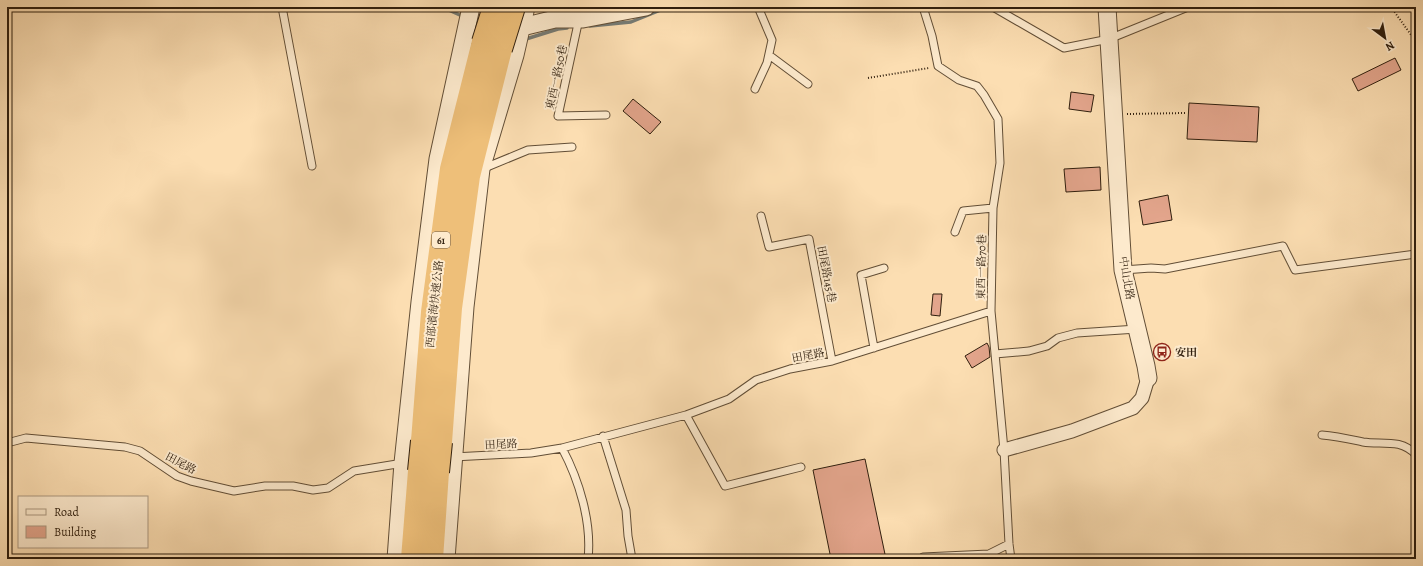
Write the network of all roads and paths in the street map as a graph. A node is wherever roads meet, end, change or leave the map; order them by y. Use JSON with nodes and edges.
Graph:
{"nodes":[{"id":1,"x":282,"y":7,"type":"edge"},
{"id":2,"x":494,"y":7,"type":"edge"},
{"id":3,"x":514,"y":7,"type":"edge"},
{"id":4,"x":526,"y":7,"type":"edge"},
{"id":5,"x":646,"y":7,"type":"edge"},
{"id":6,"x":758,"y":7,"type":"edge"},
{"id":7,"x":923,"y":7,"type":"edge"},
{"id":8,"x":993,"y":7,"type":"edge"},
{"id":9,"x":1107,"y":7,"type":"edge"},
{"id":10,"x":1188,"y":7,"type":"edge"},
{"id":11,"x":1256,"y":7,"type":"edge"},
{"id":12,"x":1273,"y":7,"type":"edge"},
{"id":13,"x":1391,"y":7,"type":"edge"},
{"id":14,"x":468,"y":8,"type":"edge"},
{"id":15,"x":579,"y":19,"type":"junction"},
{"id":16,"x":522,"y":27,"type":"junction"},
{"id":17,"x":1109,"y":39,"type":"junction"},
{"id":18,"x":1414,"y":39,"type":"dead end"},
{"id":19,"x":492,"y":45,"type":"junction"},
{"id":20,"x":769,"y":55,"type":"junction"},
{"id":21,"x":938,"y":66,"type":"junction"},
{"id":22,"x":868,"y":78,"type":"dead end"},
{"id":23,"x":808,"y":84,"type":"dead end"},
{"id":24,"x":754,"y":89,"type":"dead end"},
{"id":25,"x":1185,"y":113,"type":"dead end"},
{"id":26,"x":1113,"y":114,"type":"junction"},
{"id":27,"x":606,"y":115,"type":"dead end"},
{"id":28,"x":572,"y":147,"type":"dead end"},
{"id":29,"x":312,"y":166,"type":"dead end"},
{"id":30,"x":481,"y":169,"type":"junction"},
{"id":31,"x":993,"y":208,"type":"junction"},
{"id":32,"x":761,"y":216,"type":"dead end"},
{"id":33,"x":955,"y":232,"type":"dead end"},
{"id":34,"x":1416,"y":254,"type":"edge"},
{"id":35,"x":884,"y":268,"type":"dead end"},
{"id":36,"x":1123,"y":270,"type":"junction"},
{"id":37,"x":991,"y":311,"type":"junction"},
{"id":38,"x":1138,"y":329,"type":"junction"},
{"id":39,"x":874,"y":348,"type":"junction"},
{"id":40,"x":996,"y":354,"type":"junction"},
{"id":41,"x":832,"y":361,"type":"junction"},
{"id":42,"x":1148,"y":378,"type":"joint"},
{"id":43,"x":686,"y":415,"type":"junction"},
{"id":44,"x":1322,"y":435,"type":"dead end"},
{"id":45,"x":603,"y":436,"type":"junction"},
{"id":46,"x":7,"y":443,"type":"edge"},
{"id":47,"x":562,"y":448,"type":"junction"},
{"id":48,"x":1004,"y":450,"type":"junction"},
{"id":49,"x":1416,"y":455,"type":"edge"},
{"id":50,"x":429,"y":458,"type":"junction"},
{"id":51,"x":801,"y":467,"type":"dead end"},
{"id":52,"x":1009,"y":544,"type":"junction"},
{"id":53,"x":992,"y":556,"type":"edge"},
{"id":54,"x":923,"y":557,"type":"dead end"},
{"id":55,"x":396,"y":559,"type":"edge"},
{"id":56,"x":412,"y":559,"type":"edge"},
{"id":57,"x":432,"y":559,"type":"edge"},
{"id":58,"x":446,"y":559,"type":"edge"},
{"id":59,"x":588,"y":559,"type":"edge"},
{"id":60,"x":632,"y":559,"type":"edge"},
{"id":61,"x":1012,"y":559,"type":"edge"}],
"edges":[{"from":1,"to":29,"type":"lane"},
{"from":2,"to":19,"type":"highway","name":"西部濱海快速公路","number":"61","bridge":true},
{"from":3,"to":19,"type":"highway","name":"西部濱海快速公路","number":"61","bridge":true},
{"from":4,"to":16,"type":"street"},
{"from":5,"to":15,"type":"street"},
{"from":6,"to":20,"type":"lane"},
{"from":7,"to":21,"type":"lane"},
{"from":8,"to":17,"type":"lane"},
{"from":9,"to":17,"type":"street","name":"中山北路"},
{"from":10,"to":17,"type":"lane"},
{"from":11,"to":12,"type":"lane"},
{"from":13,"to":18,"type":"path"},
{"from":14,"to":16,"type":"street"},
{"from":14,"to":50,"type":"street"},
{"from":15,"to":16,"type":"street"},
{"from":15,"to":27,"type":"lane","name":"東西一路50巷"},
{"from":16,"to":30,"type":"street"},
{"from":17,"to":26,"type":"street","name":"中山北路"},
{"from":19,"to":50,"type":"highway","name":"西部濱海快速公路","number":"61"},
{"from":20,"to":23,"type":"lane"},
{"from":20,"to":24,"type":"lane"},
{"from":21,"to":22,"type":"path"},
{"from":21,"to":31,"type":"lane","name":"東西一路70巷"},
{"from":25,"to":26,"type":"path"},
{"from":26,"to":36,"type":"street","name":"中山北路"},
{"from":28,"to":30,"type":"lane"},
{"from":30,"to":50,"type":"street"},
{"from":31,"to":33,"type":"lane"},
{"from":31,"to":37,"type":"lane","name":"東西一路70巷"},
{"from":32,"to":41,"type":"lane","name":"田尾路145巷"},
{"from":34,"to":36,"type":"lane"},
{"from":35,"to":39,"type":"lane"},
{"from":36,"to":38,"type":"street","name":"中山北路"},
{"from":37,"to":39,"type":"lane","name":"田尾路"},
{"from":37,"to":40,"type":"lane","name":"東西一路70巷"},
{"from":38,"to":40,"type":"lane"},
{"from":38,"to":42,"type":"street","name":"中山北路"},
{"from":39,"to":41,"type":"lane","name":"田尾路"},
{"from":40,"to":48,"type":"lane","name":"東西一路70巷"},
{"from":41,"to":43,"type":"lane","name":"田尾路"},
{"from":42,"to":48,"type":"street","name":"中山北路"},
{"from":43,"to":45,"type":"lane","name":"田尾路"},
{"from":43,"to":51,"type":"lane"},
{"from":44,"to":49,"type":"lane"},
{"from":45,"to":47,"type":"lane","name":"田尾路"},
{"from":45,"to":60,"type":"lane"},
{"from":46,"to":50,"type":"lane","name":"田尾路"},
{"from":47,"to":50,"type":"lane","name":"田尾路"},
{"from":47,"to":59,"type":"lane"},
{"from":48,"to":52,"type":"lane","name":"東西一路70巷"},
{"from":50,"to":55,"type":"street"},
{"from":50,"to":56,"type":"highway","name":"西部濱海快速公路","number":"61"},
{"from":50,"to":57,"type":"highway","name":"西部濱海快速公路","number":"61"},
{"from":50,"to":58,"type":"street"},
{"from":52,"to":53,"type":"lane"},
{"from":52,"to":61,"type":"lane","name":"東西一路70巷"},
{"from":53,"to":54,"type":"lane"}]}
